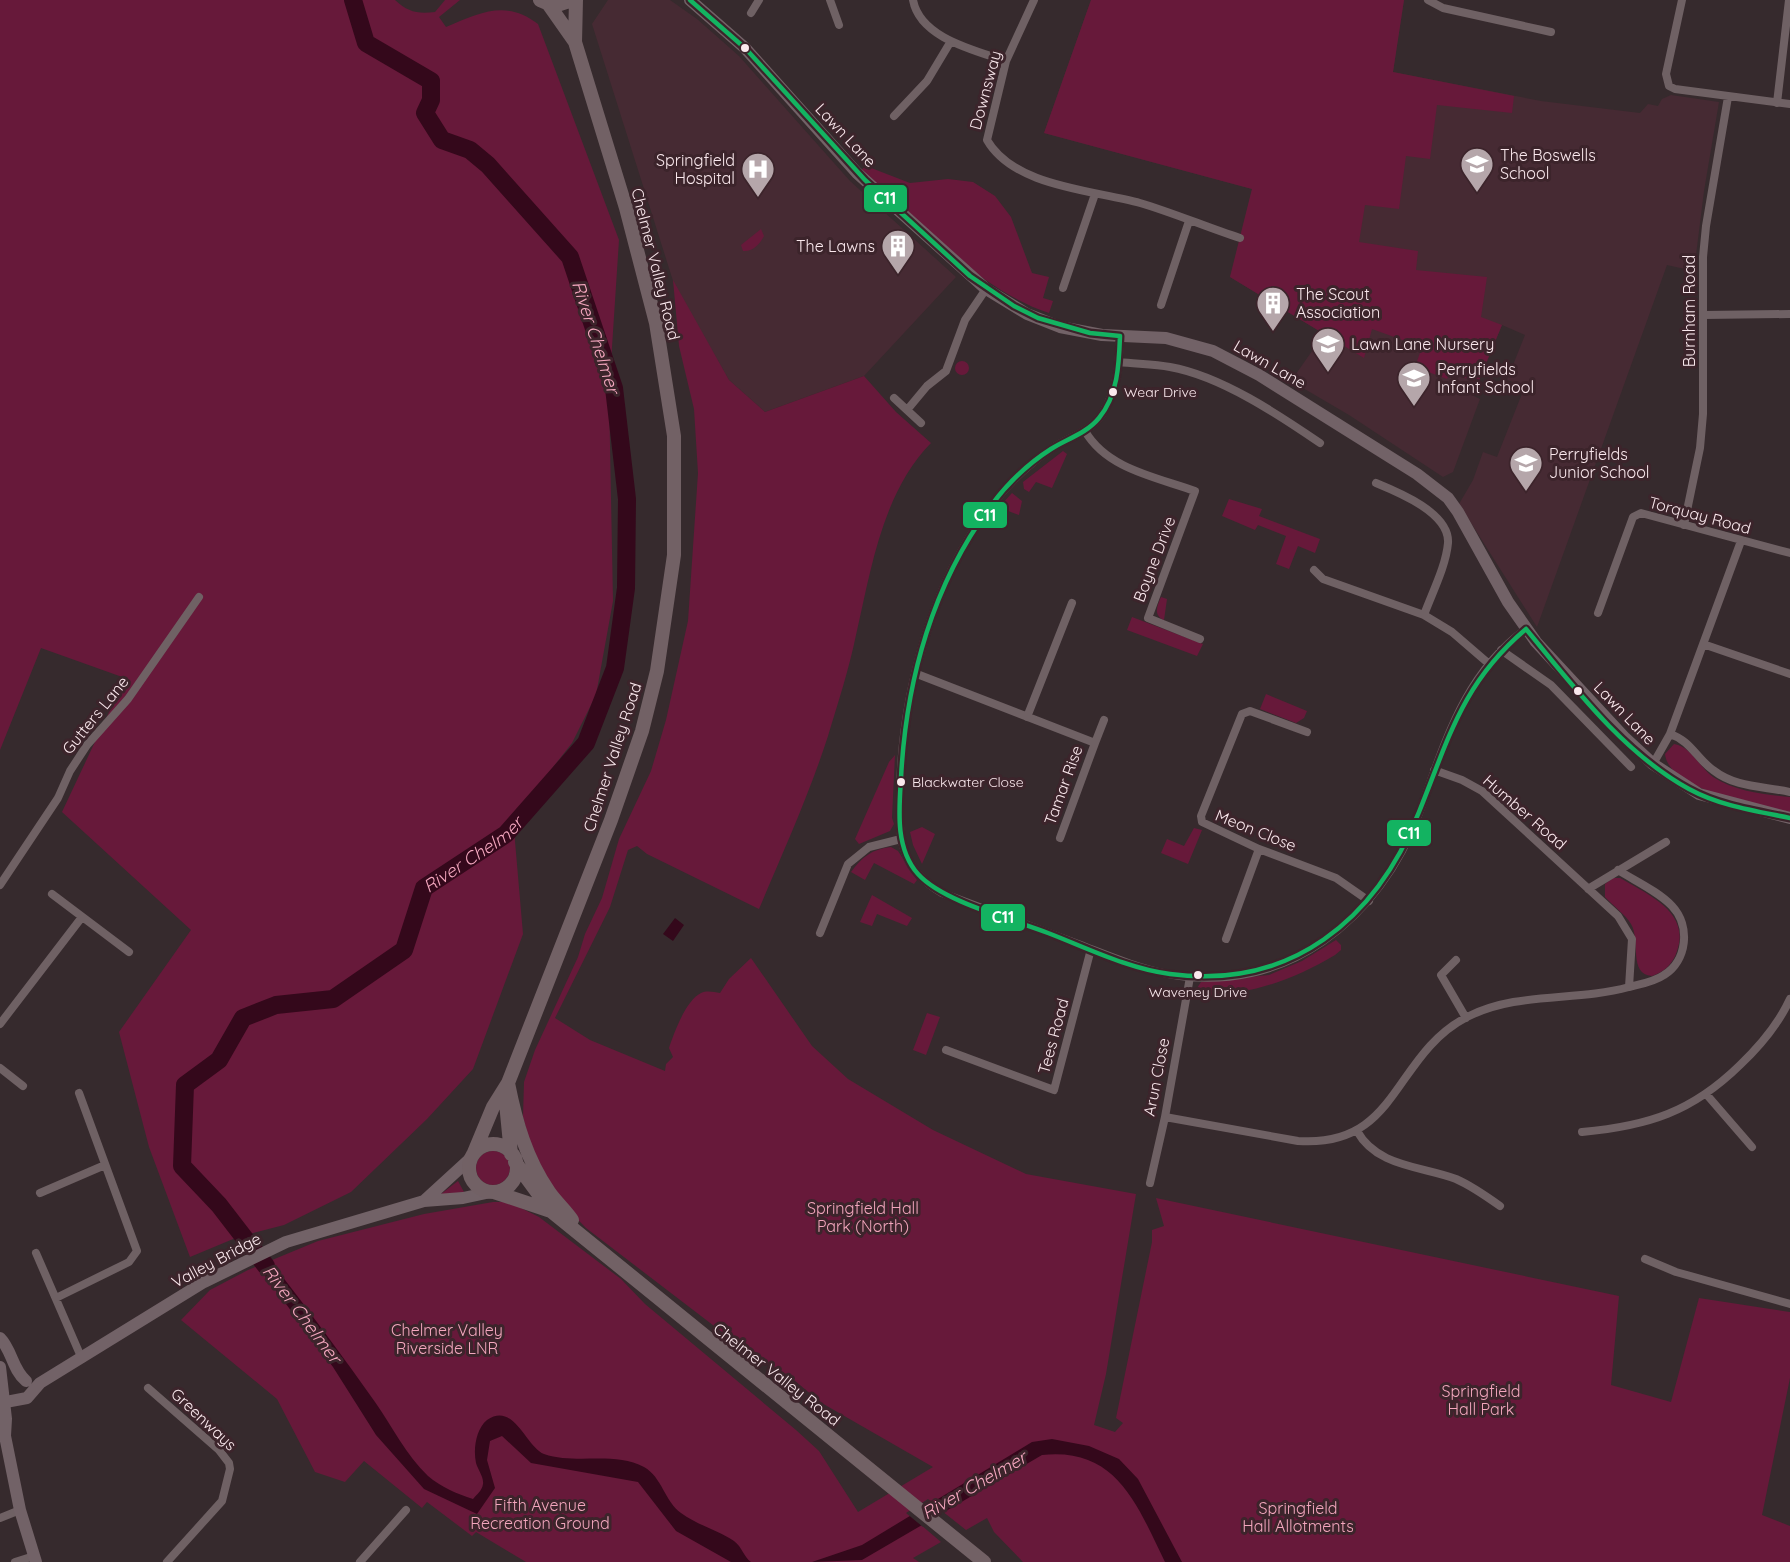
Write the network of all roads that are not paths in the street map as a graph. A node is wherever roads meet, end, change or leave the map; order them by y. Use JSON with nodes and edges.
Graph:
{"nodes":[{"id":1,"x":574,"y":0,"type":"edge"},
{"id":2,"x":690,"y":0,"type":"edge"},
{"id":3,"x":759,"y":0,"type":"edge"},
{"id":4,"x":830,"y":0,"type":"edge"},
{"id":5,"x":913,"y":0,"type":"edge"},
{"id":6,"x":1034,"y":0,"type":"edge"},
{"id":7,"x":1428,"y":0,"type":"edge"},
{"id":8,"x":1682,"y":0,"type":"edge"},
{"id":9,"x":1789,"y":0,"type":"edge"},
{"id":10,"x":544,"y":2,"type":"edge"},
{"id":11,"x":751,"y":13,"type":"dead end"},
{"id":12,"x":839,"y":26,"type":"dead end"},
{"id":13,"x":1551,"y":32,"type":"dead end"},
{"id":14,"x":951,"y":41,"type":"junction"},
{"id":15,"x":575,"y":42,"type":"junction"},
{"id":16,"x":1005,"y":62,"type":"junction"},
{"id":17,"x":1728,"y":97,"type":"junction"},
{"id":18,"x":1777,"y":103,"type":"junction"},
{"id":19,"x":1790,"y":104,"type":"edge"},
{"id":20,"x":894,"y":116,"type":"dead end"},
{"id":21,"x":1095,"y":194,"type":"junction"},
{"id":22,"x":1189,"y":221,"type":"junction"},
{"id":23,"x":1240,"y":238,"type":"dead end"},
{"id":24,"x":1063,"y":288,"type":"dead end"},
{"id":25,"x":986,"y":289,"type":"junction"},
{"id":26,"x":1161,"y":305,"type":"dead end"},
{"id":27,"x":1790,"y":314,"type":"edge"},
{"id":28,"x":1704,"y":315,"type":"junction"},
{"id":29,"x":1120,"y":336,"type":"junction"},
{"id":30,"x":1119,"y":363,"type":"junction"},
{"id":31,"x":894,"y":398,"type":"dead end"},
{"id":32,"x":907,"y":410,"type":"junction"},
{"id":33,"x":921,"y":423,"type":"dead end"},
{"id":34,"x":1085,"y":431,"type":"junction"},
{"id":35,"x":1320,"y":443,"type":"dead end"},
{"id":36,"x":1376,"y":483,"type":"dead end"},
{"id":37,"x":1684,"y":525,"type":"junction"},
{"id":38,"x":1741,"y":542,"type":"junction"},
{"id":39,"x":1790,"y":553,"type":"edge"},
{"id":40,"x":1314,"y":570,"type":"dead end"},
{"id":41,"x":199,"y":597,"type":"dead end"},
{"id":42,"x":1072,"y":603,"type":"dead end"},
{"id":43,"x":1598,"y":613,"type":"dead end"},
{"id":44,"x":1424,"y":615,"type":"junction"},
{"id":45,"x":1526,"y":628,"type":"junction"},
{"id":46,"x":1200,"y":639,"type":"dead end"},
{"id":47,"x":1703,"y":644,"type":"junction"},
{"id":48,"x":1501,"y":650,"type":"junction"},
{"id":49,"x":1488,"y":663,"type":"junction"},
{"id":50,"x":1790,"y":674,"type":"edge"},
{"id":51,"x":917,"y":675,"type":"junction"},
{"id":52,"x":1027,"y":717,"type":"junction"},
{"id":53,"x":1104,"y":720,"type":"dead end"},
{"id":54,"x":1307,"y":732,"type":"dead end"},
{"id":55,"x":1670,"y":734,"type":"junction"},
{"id":56,"x":1095,"y":743,"type":"junction"},
{"id":57,"x":1653,"y":764,"type":"junction"},
{"id":58,"x":1631,"y":767,"type":"dead end"},
{"id":59,"x":1434,"y":770,"type":"junction"},
{"id":60,"x":1790,"y":792,"type":"edge"},
{"id":61,"x":1790,"y":818,"type":"edge"},
{"id":62,"x":1060,"y":838,"type":"dead end"},
{"id":63,"x":901,"y":839,"type":"junction"},
{"id":64,"x":1666,"y":842,"type":"dead end"},
{"id":65,"x":1259,"y":849,"type":"junction"},
{"id":66,"x":1618,"y":870,"type":"junction"},
{"id":67,"x":0,"y":885,"type":"edge"},
{"id":68,"x":1588,"y":889,"type":"junction"},
{"id":69,"x":52,"y":894,"type":"dead end"},
{"id":70,"x":1369,"y":901,"type":"junction"},
{"id":71,"x":82,"y":917,"type":"junction"},
{"id":72,"x":820,"y":933,"type":"dead end"},
{"id":73,"x":1226,"y":939,"type":"dead end"},
{"id":74,"x":1090,"y":949,"type":"junction"},
{"id":75,"x":129,"y":952,"type":"dead end"},
{"id":76,"x":1456,"y":960,"type":"dead end"},
{"id":77,"x":1190,"y":977,"type":"junction"},
{"id":78,"x":1629,"y":987,"type":"junction"},
{"id":79,"x":1790,"y":999,"type":"edge"},
{"id":80,"x":1466,"y":1018,"type":"junction"},
{"id":81,"x":0,"y":1024,"type":"edge"},
{"id":82,"x":946,"y":1050,"type":"dead end"},
{"id":83,"x":0,"y":1068,"type":"edge"},
{"id":84,"x":508,"y":1083,"type":"junction"},
{"id":85,"x":23,"y":1086,"type":"dead end"},
{"id":86,"x":80,"y":1093,"type":"dead end"},
{"id":87,"x":1707,"y":1095,"type":"junction"},
{"id":88,"x":1165,"y":1117,"type":"junction"},
{"id":89,"x":1357,"y":1131,"type":"junction"},
{"id":90,"x":1582,"y":1132,"type":"dead end"},
{"id":91,"x":1752,"y":1147,"type":"dead end"},
{"id":92,"x":472,"y":1157,"type":"junction"},
{"id":93,"x":513,"y":1158,"type":"junction"},
{"id":94,"x":105,"y":1165,"type":"junction"},
{"id":95,"x":1150,"y":1183,"type":"dead end"},
{"id":96,"x":493,"y":1192,"type":"junction"},
{"id":97,"x":40,"y":1193,"type":"dead end"},
{"id":98,"x":424,"y":1201,"type":"junction"},
{"id":99,"x":1500,"y":1206,"type":"dead end"},
{"id":100,"x":551,"y":1211,"type":"junction"},
{"id":101,"x":582,"y":1237,"type":"junction"},
{"id":102,"x":36,"y":1253,"type":"dead end"},
{"id":103,"x":1645,"y":1259,"type":"dead end"},
{"id":104,"x":56,"y":1298,"type":"junction"},
{"id":105,"x":1790,"y":1304,"type":"edge"},
{"id":106,"x":0,"y":1338,"type":"edge"},
{"id":107,"x":82,"y":1359,"type":"junction"},
{"id":108,"x":0,"y":1367,"type":"edge"},
{"id":109,"x":26,"y":1381,"type":"junction"},
{"id":110,"x":40,"y":1383,"type":"junction"},
{"id":111,"x":148,"y":1388,"type":"dead end"},
{"id":112,"x":2,"y":1397,"type":"edge"},
{"id":113,"x":2,"y":1427,"type":"edge"},
{"id":114,"x":20,"y":1510,"type":"junction"},
{"id":115,"x":406,"y":1510,"type":"dead end"},
{"id":116,"x":0,"y":1518,"type":"edge"},
{"id":117,"x":35,"y":1559,"type":"edge"},
{"id":118,"x":15,"y":1562,"type":"edge"},
{"id":119,"x":167,"y":1562,"type":"edge"},
{"id":120,"x":360,"y":1562,"type":"edge"},
{"id":121,"x":984,"y":1562,"type":"edge"}],
"edges":[{"from":1,"to":10,"type":"main road"},
{"from":1,"to":15,"type":"main road","name":"Chelmer Valley Road"},
{"from":2,"to":25,"type":"street","name":"Lawn Lane"},
{"from":3,"to":11,"type":"street"},
{"from":4,"to":12,"type":"street"},
{"from":5,"to":14,"type":"street"},
{"from":6,"to":16,"type":"street","name":"Downsway"},
{"from":7,"to":13,"type":"street"},
{"from":8,"to":17,"type":"street"},
{"from":9,"to":18,"type":"street"},
{"from":10,"to":15,"type":"main road","name":"Chelmer Valley Road"},
{"from":14,"to":16,"type":"street"},
{"from":14,"to":20,"type":"street"},
{"from":15,"to":84,"type":"main road","name":"Chelmer Valley Road"},
{"from":16,"to":21,"type":"street","name":"Downsway"},
{"from":17,"to":18,"type":"street"},
{"from":17,"to":28,"type":"street","name":"Burnham Road"},
{"from":18,"to":19,"type":"street"},
{"from":21,"to":22,"type":"street","name":"Downsway"},
{"from":21,"to":24,"type":"street"},
{"from":22,"to":23,"type":"street","name":"Downsway"},
{"from":22,"to":26,"type":"street"},
{"from":25,"to":29,"type":"street","name":"Lawn Lane"},
{"from":25,"to":32,"type":"street"},
{"from":27,"to":28,"type":"street"},
{"from":28,"to":37,"type":"street","name":"Burnham Road"},
{"from":29,"to":30,"type":"street"},
{"from":29,"to":45,"type":"street","name":"Lawn Lane"},
{"from":30,"to":34,"type":"street"},
{"from":30,"to":35,"type":"street"},
{"from":31,"to":32,"type":"street"},
{"from":32,"to":33,"type":"street"},
{"from":34,"to":46,"type":"street","name":"Boyne Drive"},
{"from":34,"to":51,"type":"street"},
{"from":36,"to":44,"type":"street"},
{"from":37,"to":38,"type":"street","name":"Torquay Road"},
{"from":37,"to":43,"type":"street","name":"Torquay Road"},
{"from":38,"to":39,"type":"street","name":"Torquay Road"},
{"from":38,"to":47,"type":"street"},
{"from":40,"to":44,"type":"street"},
{"from":41,"to":67,"type":"street","name":"Gutters Lane"},
{"from":42,"to":52,"type":"street"},
{"from":44,"to":49,"type":"street"},
{"from":45,"to":48,"type":"street"},
{"from":45,"to":57,"type":"street","name":"Lawn Lane"},
{"from":47,"to":50,"type":"street"},
{"from":47,"to":55,"type":"street"},
{"from":48,"to":49,"type":"street"},
{"from":48,"to":58,"type":"street","name":"Lawn Lane"},
{"from":49,"to":59,"type":"street"},
{"from":51,"to":52,"type":"street","name":"Tamar Rise"},
{"from":51,"to":63,"type":"street"},
{"from":52,"to":56,"type":"street","name":"Tamar Rise"},
{"from":53,"to":56,"type":"street"},
{"from":54,"to":65,"type":"street","name":"Meon Close"},
{"from":55,"to":57,"type":"street"},
{"from":55,"to":60,"type":"street","name":"Lawn Lane"},
{"from":56,"to":62,"type":"street","name":"Tamar Rise"},
{"from":57,"to":61,"type":"street","name":"Lawn Lane"},
{"from":59,"to":68,"type":"street","name":"Humber Road"},
{"from":59,"to":70,"type":"street"},
{"from":63,"to":72,"type":"street"},
{"from":63,"to":74,"type":"street"},
{"from":64,"to":66,"type":"street"},
{"from":65,"to":70,"type":"street","name":"Meon Close"},
{"from":65,"to":73,"type":"street"},
{"from":66,"to":68,"type":"street"},
{"from":66,"to":78,"type":"street"},
{"from":68,"to":78,"type":"street","name":"Humber Road"},
{"from":69,"to":71,"type":"street"},
{"from":70,"to":77,"type":"street"},
{"from":71,"to":75,"type":"street"},
{"from":71,"to":81,"type":"street"},
{"from":74,"to":77,"type":"street"},
{"from":74,"to":82,"type":"street","name":"Tees Road"},
{"from":76,"to":80,"type":"street"},
{"from":77,"to":88,"type":"street","name":"Arun Close"},
{"from":78,"to":80,"type":"street"},
{"from":79,"to":87,"type":"street"},
{"from":80,"to":89,"type":"street"},
{"from":83,"to":85,"type":"street"},
{"from":84,"to":92,"type":"main road","name":"Chelmer Valley Road"},
{"from":84,"to":93,"type":"main road","name":"Chelmer Valley Road"},
{"from":84,"to":101,"type":"main road"},
{"from":86,"to":94,"type":"street"},
{"from":87,"to":90,"type":"street"},
{"from":87,"to":91,"type":"street"},
{"from":88,"to":89,"type":"street"},
{"from":88,"to":95,"type":"street","name":"Arun Close"},
{"from":89,"to":99,"type":"street"},
{"from":92,"to":93,"type":"main road"},
{"from":92,"to":96,"type":"main road"},
{"from":92,"to":98,"type":"street","name":"Valley Bridge"},
{"from":93,"to":96,"type":"main road"},
{"from":93,"to":100,"type":"main road","name":"Chelmer Valley Road"},
{"from":94,"to":97,"type":"street"},
{"from":94,"to":104,"type":"street"},
{"from":96,"to":98,"type":"street","name":"Valley Bridge"},
{"from":96,"to":100,"type":"main road","name":"Chelmer Valley Road"},
{"from":98,"to":107,"type":"street","name":"Valley Bridge"},
{"from":100,"to":101,"type":"main road","name":"Chelmer Valley Road"},
{"from":101,"to":121,"type":"main road","name":"Chelmer Valley Road"},
{"from":102,"to":104,"type":"street"},
{"from":103,"to":105,"type":"street"},
{"from":104,"to":107,"type":"street"},
{"from":106,"to":109,"type":"street"},
{"from":107,"to":110,"type":"street","name":"Valley Bridge"},
{"from":108,"to":112,"type":"street"},
{"from":109,"to":110,"type":"street"},
{"from":109,"to":112,"type":"street"},
{"from":110,"to":112,"type":"street","name":"Valley Bridge"},
{"from":111,"to":119,"type":"street","name":"Greenways"},
{"from":112,"to":113,"type":"street"},
{"from":113,"to":114,"type":"street"},
{"from":114,"to":116,"type":"street"},
{"from":114,"to":117,"type":"street"},
{"from":115,"to":120,"type":"street"},
{"from":117,"to":118,"type":"street"}]}
